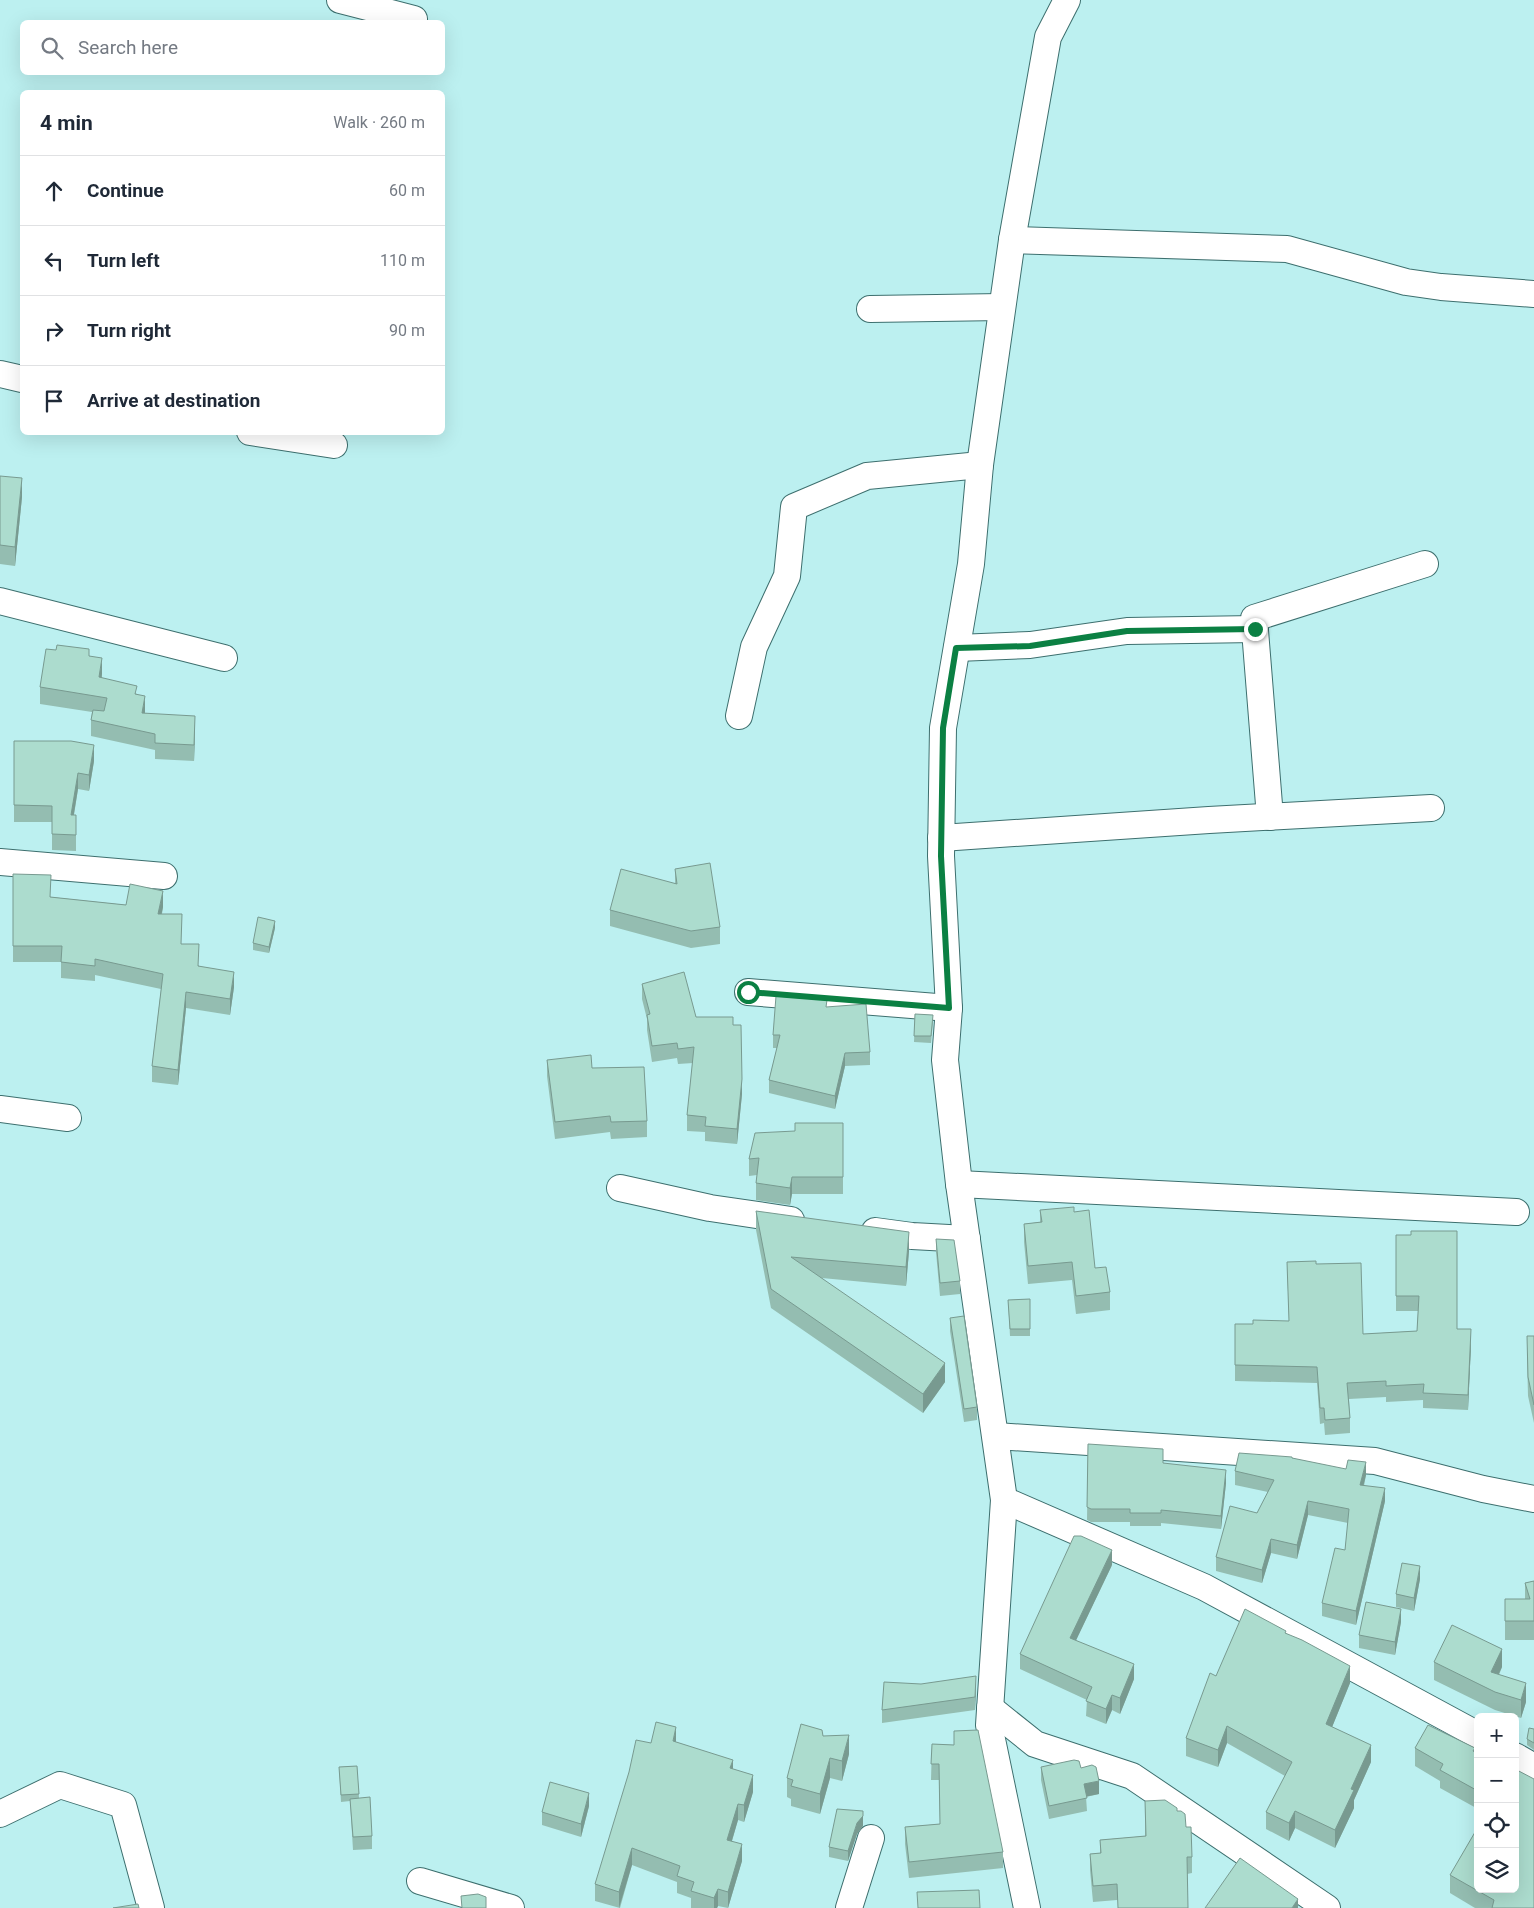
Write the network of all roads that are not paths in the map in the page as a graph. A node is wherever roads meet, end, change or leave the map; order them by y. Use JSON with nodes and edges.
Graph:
{"nodes":[{"id":1,"x":340,"y":0,"type":"edge"},
{"id":2,"x":1067,"y":0,"type":"edge"},
{"id":3,"x":414,"y":19,"type":"dead end"},
{"id":4,"x":1012,"y":240,"type":"junction"},
{"id":5,"x":1534,"y":294,"type":"edge"},
{"id":6,"x":1002,"y":307,"type":"junction"},
{"id":7,"x":870,"y":309,"type":"dead end"},
{"id":8,"x":0,"y":374,"type":"edge"},
{"id":9,"x":20,"y":379,"type":"edge"},
{"id":10,"x":269,"y":435,"type":"edge"},
{"id":11,"x":334,"y":445,"type":"dead end"},
{"id":12,"x":980,"y":465,"type":"junction"},
{"id":13,"x":1426,"y":564,"type":"dead end"},
{"id":14,"x":0,"y":601,"type":"edge"},
{"id":15,"x":1255,"y":629,"type":"junction"},
{"id":16,"x":956,"y":648,"type":"junction"},
{"id":17,"x":224,"y":658,"type":"dead end"},
{"id":18,"x":739,"y":716,"type":"dead end"},
{"id":19,"x":1431,"y":808,"type":"dead end"},
{"id":20,"x":1270,"y":817,"type":"junction"},
{"id":21,"x":941,"y":838,"type":"junction"},
{"id":22,"x":0,"y":862,"type":"edge"},
{"id":23,"x":164,"y":876,"type":"dead end"},
{"id":24,"x":748,"y":992,"type":"dead end"},
{"id":25,"x":949,"y":1008,"type":"junction"},
{"id":26,"x":0,"y":1109,"type":"edge"},
{"id":27,"x":68,"y":1118,"type":"dead end"},
{"id":28,"x":959,"y":1184,"type":"junction"},
{"id":29,"x":620,"y":1188,"type":"dead end"},
{"id":30,"x":1516,"y":1212,"type":"dead end"},
{"id":31,"x":812,"y":1223,"type":"edge"},
{"id":32,"x":849,"y":1228,"type":"edge"},
{"id":33,"x":967,"y":1239,"type":"junction"},
{"id":34,"x":996,"y":1436,"type":"junction"},
{"id":35,"x":1534,"y":1499,"type":"edge"},
{"id":36,"x":1004,"y":1500,"type":"junction"},
{"id":37,"x":990,"y":1708,"type":"junction"},
{"id":38,"x":1474,"y":1733,"type":"edge"},
{"id":39,"x":1035,"y":1744,"type":"junction"},
{"id":40,"x":993,"y":1745,"type":"junction"},
{"id":41,"x":1518,"y":1758,"type":"edge"},
{"id":42,"x":1534,"y":1767,"type":"edge"},
{"id":43,"x":0,"y":1814,"type":"edge"},
{"id":44,"x":871,"y":1838,"type":"dead end"},
{"id":45,"x":420,"y":1881,"type":"dead end"},
{"id":46,"x":1325,"y":1907,"type":"edge"},
{"id":47,"x":151,"y":1908,"type":"edge"},
{"id":48,"x":511,"y":1908,"type":"edge"},
{"id":49,"x":849,"y":1908,"type":"edge"},
{"id":50,"x":1027,"y":1908,"type":"edge"}],
"edges":[{"from":1,"to":3,"type":"street"},
{"from":2,"to":4,"type":"street"},
{"from":4,"to":5,"type":"street"},
{"from":4,"to":6,"type":"street"},
{"from":6,"to":7,"type":"street"},
{"from":6,"to":12,"type":"street"},
{"from":8,"to":9,"type":"street"},
{"from":10,"to":11,"type":"street"},
{"from":12,"to":16,"type":"street"},
{"from":12,"to":18,"type":"street"},
{"from":13,"to":15,"type":"street"},
{"from":14,"to":17,"type":"street"},
{"from":15,"to":16,"type":"street"},
{"from":15,"to":20,"type":"street"},
{"from":16,"to":21,"type":"street"},
{"from":19,"to":20,"type":"street"},
{"from":20,"to":21,"type":"street"},
{"from":21,"to":25,"type":"street"},
{"from":22,"to":23,"type":"street"},
{"from":24,"to":25,"type":"street"},
{"from":25,"to":28,"type":"street"},
{"from":26,"to":27,"type":"street"},
{"from":28,"to":30,"type":"street"},
{"from":28,"to":33,"type":"street"},
{"from":29,"to":31,"type":"street"},
{"from":32,"to":33,"type":"street"},
{"from":33,"to":34,"type":"street"},
{"from":34,"to":35,"type":"street"},
{"from":34,"to":36,"type":"street"},
{"from":36,"to":37,"type":"street"},
{"from":36,"to":38,"type":"street"},
{"from":37,"to":39,"type":"street"},
{"from":37,"to":40,"type":"street"},
{"from":39,"to":40,"type":"street"},
{"from":39,"to":46,"type":"street"},
{"from":40,"to":50,"type":"street"},
{"from":41,"to":42,"type":"street"},
{"from":43,"to":47,"type":"street"},
{"from":44,"to":49,"type":"street"},
{"from":45,"to":48,"type":"street"}]}
